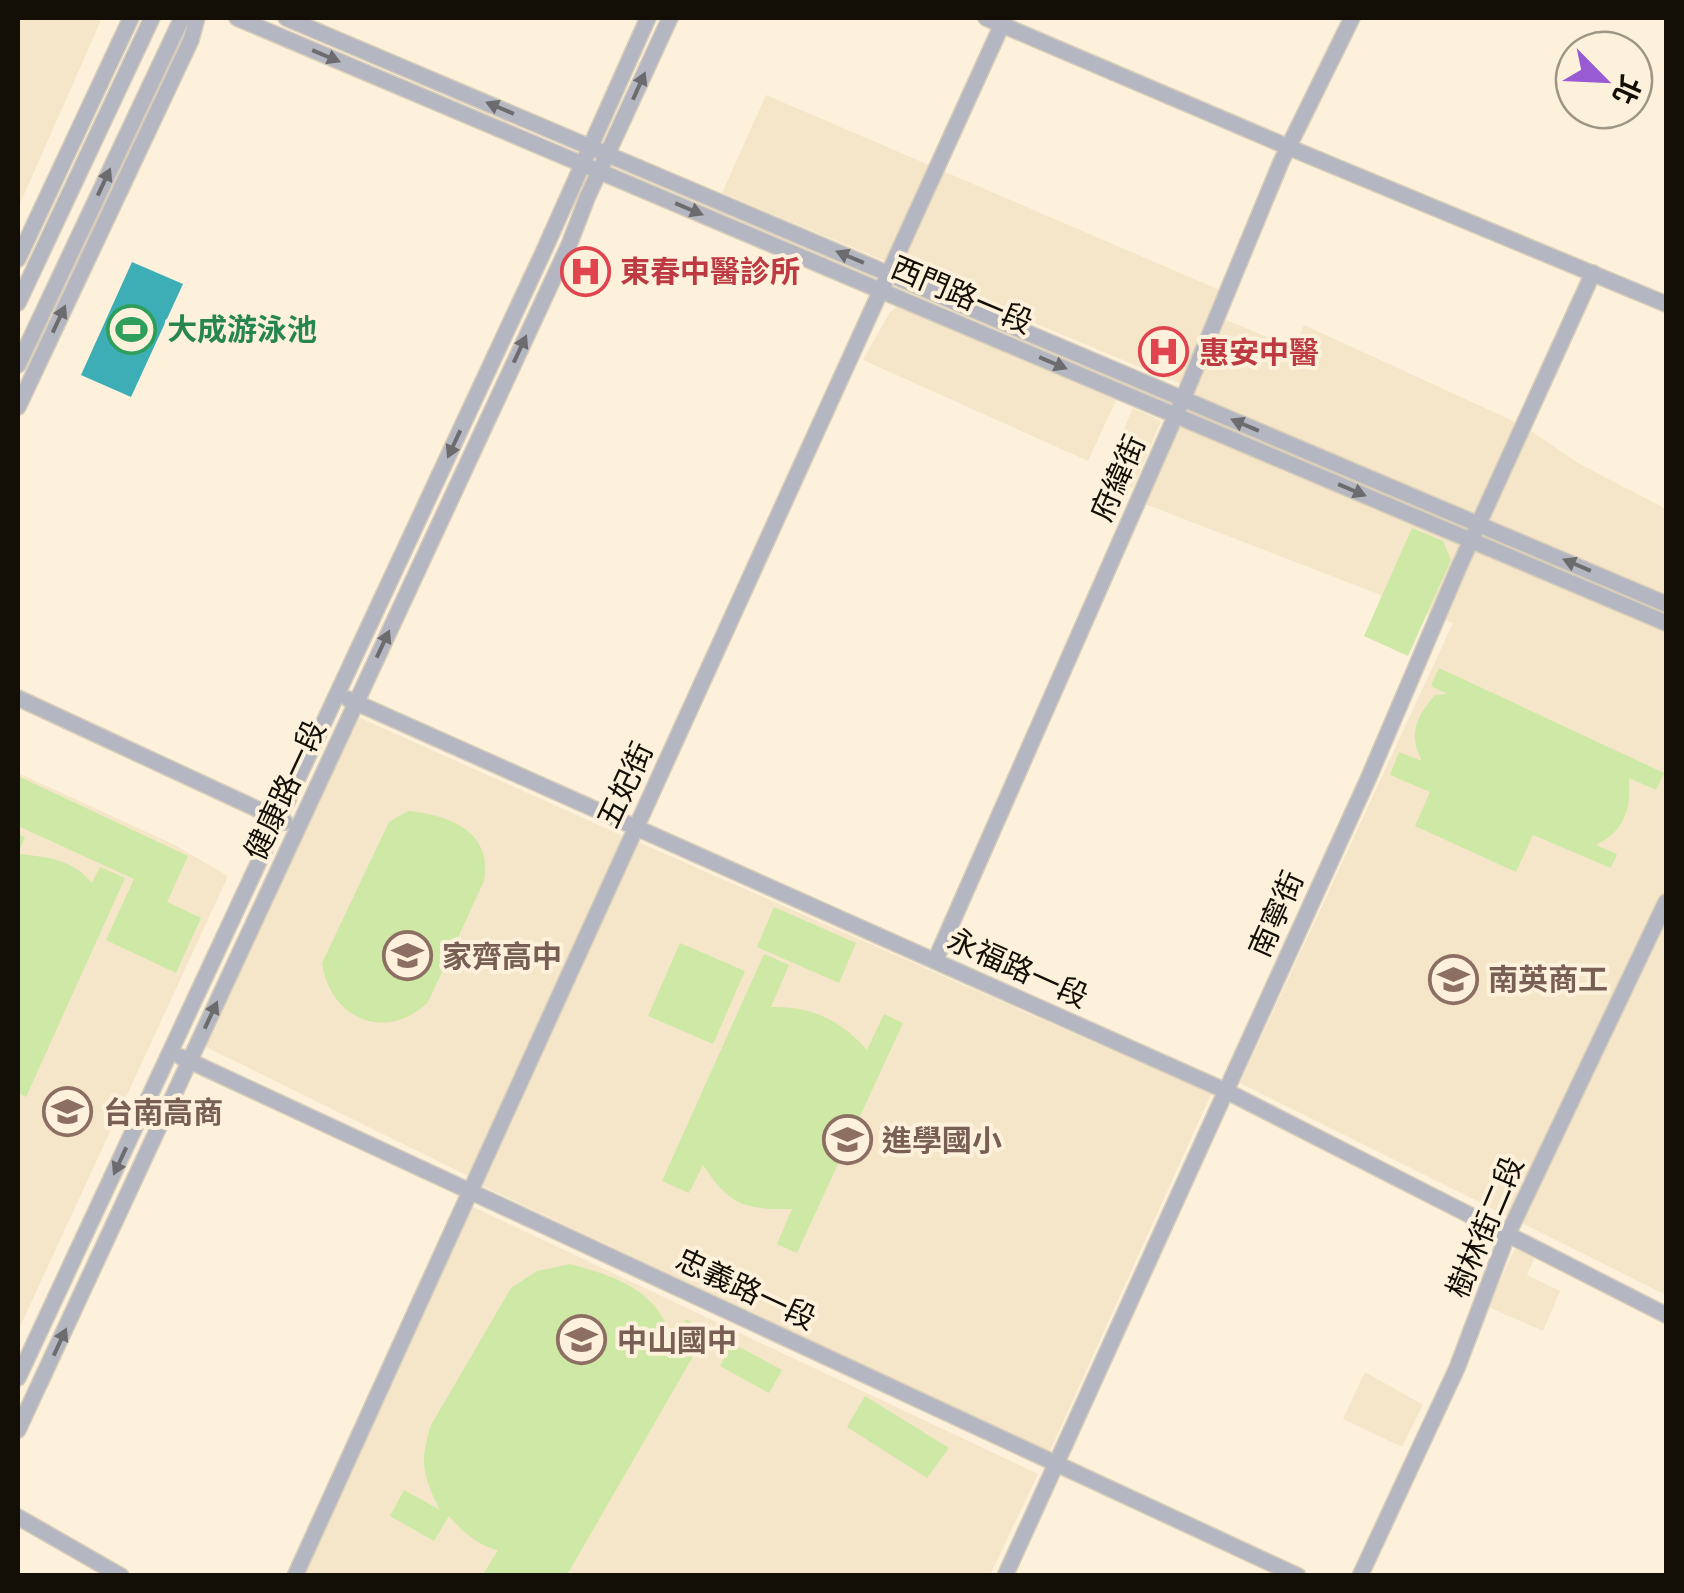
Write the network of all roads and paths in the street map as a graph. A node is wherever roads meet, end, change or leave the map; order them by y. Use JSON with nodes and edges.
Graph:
{"nodes":[{"id":1,"x":131,"y":18,"type":"edge"},
{"id":2,"x":152,"y":18,"type":"edge"},
{"id":3,"x":182,"y":18,"type":"edge"},
{"id":4,"x":197,"y":18,"type":"edge"},
{"id":5,"x":237,"y":18,"type":"edge"},
{"id":6,"x":286,"y":18,"type":"edge"},
{"id":7,"x":648,"y":18,"type":"edge"},
{"id":8,"x":670,"y":18,"type":"edge"},
{"id":9,"x":1352,"y":18,"type":"edge"},
{"id":10,"x":998,"y":20,"type":"edge"},
{"id":11,"x":590,"y":146,"type":"junction"},
{"id":12,"x":1288,"y":147,"type":"junction"},
{"id":13,"x":608,"y":154,"type":"junction"},
{"id":14,"x":581,"y":164,"type":"junction"},
{"id":15,"x":599,"y":172,"type":"junction"},
{"id":16,"x":18,"y":259,"type":"edge"},
{"id":17,"x":887,"y":272,"type":"junction"},
{"id":18,"x":1593,"y":273,"type":"junction"},
{"id":19,"x":879,"y":290,"type":"junction"},
{"id":20,"x":18,"y":303,"type":"edge"},
{"id":21,"x":1666,"y":304,"type":"edge"},
{"id":22,"x":18,"y":365,"type":"edge"},
{"id":23,"x":1184,"y":398,"type":"junction"},
{"id":24,"x":18,"y":407,"type":"edge"},
{"id":25,"x":1176,"y":416,"type":"junction"},
{"id":26,"x":1479,"y":524,"type":"junction"},
{"id":27,"x":1472,"y":541,"type":"junction"},
{"id":28,"x":1666,"y":604,"type":"edge"},
{"id":29,"x":1666,"y":623,"type":"edge"},
{"id":30,"x":337,"y":694,"type":"junction"},
{"id":31,"x":18,"y":698,"type":"edge"},
{"id":32,"x":356,"y":702,"type":"junction"},
{"id":33,"x":278,"y":819,"type":"junction"},
{"id":34,"x":635,"y":827,"type":"junction"},
{"id":35,"x":298,"y":828,"type":"junction"},
{"id":36,"x":1666,"y":902,"type":"edge"},
{"id":37,"x":935,"y":961,"type":"junction"},
{"id":38,"x":170,"y":1052,"type":"junction"},
{"id":39,"x":190,"y":1060,"type":"junction"},
{"id":40,"x":1226,"y":1091,"type":"junction"},
{"id":41,"x":470,"y":1190,"type":"junction"},
{"id":42,"x":1507,"y":1236,"type":"junction"},
{"id":43,"x":1666,"y":1315,"type":"edge"},
{"id":44,"x":18,"y":1378,"type":"edge"},
{"id":45,"x":18,"y":1430,"type":"edge"},
{"id":46,"x":1056,"y":1464,"type":"junction"},
{"id":47,"x":18,"y":1518,"type":"edge"},
{"id":48,"x":122,"y":1576,"type":"edge"},
{"id":49,"x":295,"y":1576,"type":"edge"},
{"id":50,"x":1005,"y":1576,"type":"edge"},
{"id":51,"x":1298,"y":1576,"type":"edge"},
{"id":52,"x":1360,"y":1576,"type":"edge"}],
"edges":[{"from":1,"to":16,"type":"street"},
{"from":2,"to":20,"type":"street"},
{"from":22,"to":3,"type":"street","one_way":true},
{"from":24,"to":4,"type":"street","one_way":true},
{"from":5,"to":14,"type":"street","name":"西門路一段","one_way":true},
{"from":11,"to":6,"type":"street","name":"西門路一段","one_way":true},
{"from":7,"to":11,"type":"street","name":"健康路一段"},
{"from":13,"to":8,"type":"street","name":"健康路一段","one_way":true},
{"from":9,"to":12,"type":"street","name":"府緯街"},
{"from":10,"to":12,"type":"street"},
{"from":10,"to":17,"type":"street","name":"五妃街"},
{"from":11,"to":13,"type":"street","name":"西門路一段"},
{"from":11,"to":14,"type":"street","name":"健康路一段"},
{"from":12,"to":18,"type":"street"},
{"from":12,"to":23,"type":"street","name":"府緯街"},
{"from":13,"to":15,"type":"street","name":"健康路一段"},
{"from":17,"to":13,"type":"street","name":"西門路一段","one_way":true},
{"from":14,"to":15,"type":"street","name":"西門路一段"},
{"from":14,"to":30,"type":"street","name":"健康路一段","one_way":true},
{"from":15,"to":19,"type":"street","name":"西門路一段","one_way":true},
{"from":32,"to":15,"type":"street","name":"健康路一段","one_way":true},
{"from":17,"to":19,"type":"street","name":"五妃街"},
{"from":17,"to":23,"type":"street","name":"西門路一段"},
{"from":18,"to":21,"type":"street"},
{"from":18,"to":26,"type":"street","name":"南寧街"},
{"from":19,"to":25,"type":"street","name":"西門路一段","one_way":true},
{"from":19,"to":34,"type":"street","name":"五妃街"},
{"from":23,"to":25,"type":"street","name":"府緯街"},
{"from":26,"to":23,"type":"street","name":"西門路一段","one_way":true},
{"from":25,"to":27,"type":"street","name":"西門路一段","one_way":true},
{"from":25,"to":37,"type":"street","name":"府緯街"},
{"from":26,"to":27,"type":"street","name":"南寧街"},
{"from":28,"to":26,"type":"street","name":"西門路一段","one_way":true},
{"from":27,"to":29,"type":"street","name":"西門路一段"},
{"from":27,"to":40,"type":"street","name":"南寧街"},
{"from":30,"to":32,"type":"street","name":"永福路一段"},
{"from":30,"to":33,"type":"street","name":"健康路一段"},
{"from":31,"to":33,"type":"street"},
{"from":32,"to":34,"type":"street","name":"永福路一段"},
{"from":32,"to":35,"type":"street","name":"健康路一段"},
{"from":33,"to":35,"type":"street"},
{"from":33,"to":38,"type":"street","name":"健康路一段"},
{"from":34,"to":37,"type":"street","name":"永福路一段"},
{"from":34,"to":41,"type":"street","name":"五妃街"},
{"from":39,"to":35,"type":"street","name":"健康路一段","one_way":true},
{"from":36,"to":42,"type":"street","name":"樹林街二段"},
{"from":37,"to":40,"type":"street","name":"永福路一段"},
{"from":38,"to":39,"type":"street","name":"忠義路一段"},
{"from":38,"to":44,"type":"street","name":"健康路一段","one_way":true},
{"from":39,"to":41,"type":"street","name":"忠義路一段"},
{"from":45,"to":39,"type":"street","name":"健康路一段","one_way":true},
{"from":40,"to":42,"type":"street","name":"永福路一段"},
{"from":40,"to":46,"type":"street","name":"南寧街"},
{"from":41,"to":46,"type":"street","name":"忠義路一段"},
{"from":41,"to":49,"type":"street","name":"五妃街"},
{"from":42,"to":43,"type":"street","name":"永福路一段"},
{"from":42,"to":52,"type":"street","name":"樹林街二段"},
{"from":46,"to":50,"type":"street","name":"南寧街"},
{"from":46,"to":51,"type":"street","name":"忠義路一段"},
{"from":47,"to":48,"type":"street"}]}
